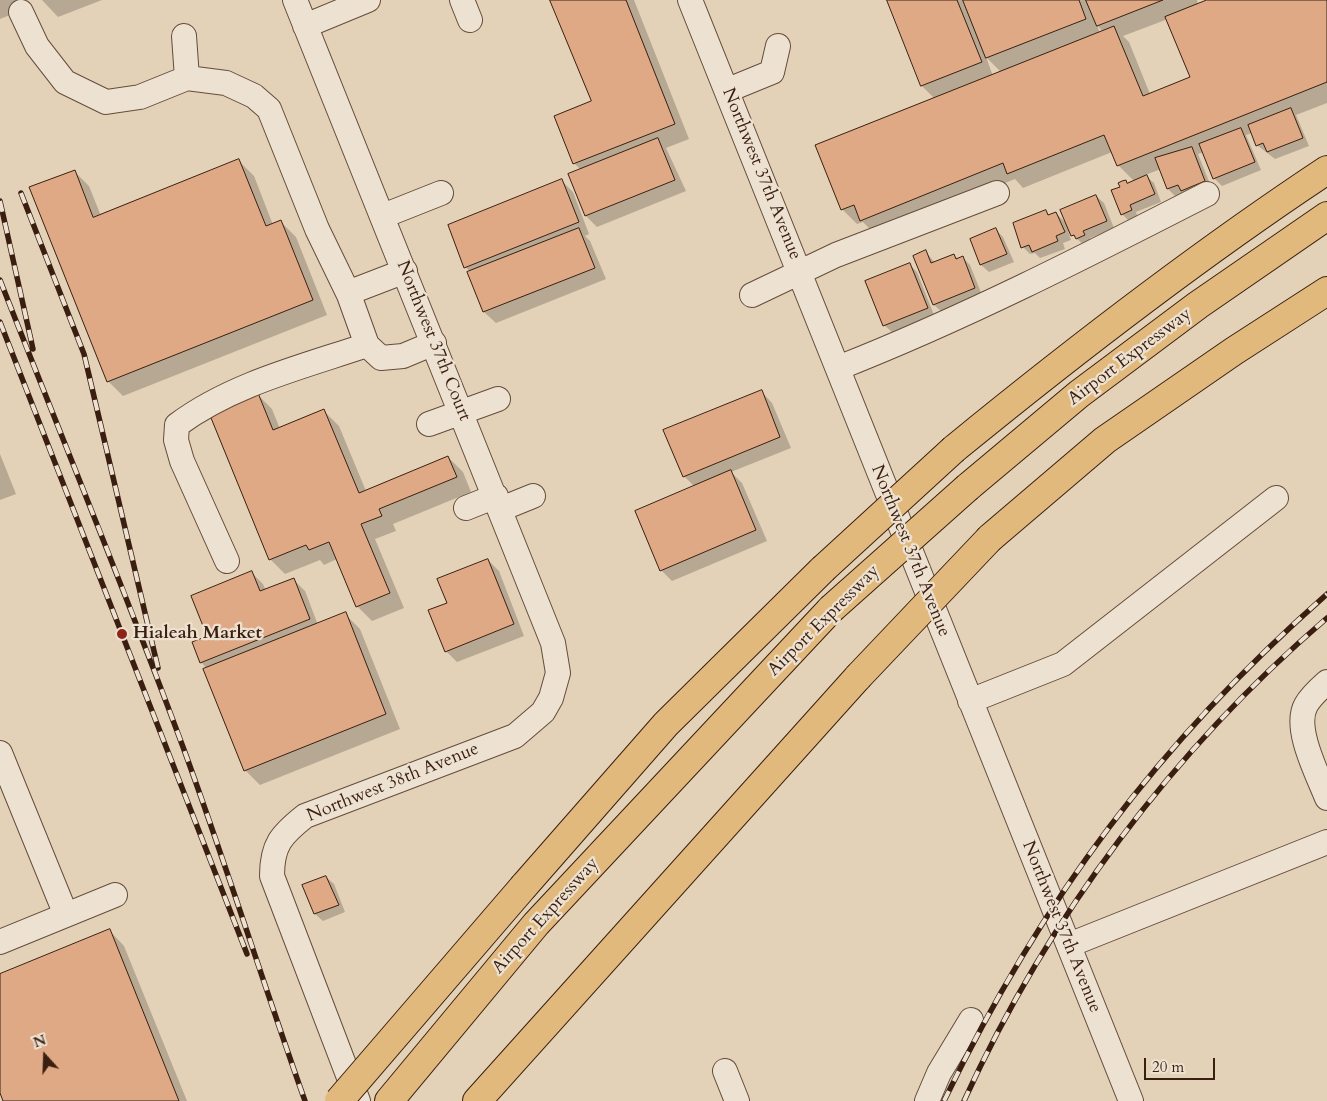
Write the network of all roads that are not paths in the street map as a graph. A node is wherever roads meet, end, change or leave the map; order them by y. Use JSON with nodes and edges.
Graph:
{"nodes":[{"id":1,"x":295,"y":0,"type":"edge"},
{"id":2,"x":368,"y":0,"type":"edge"},
{"id":3,"x":690,"y":0,"type":"edge"},
{"id":4,"x":21,"y":12,"type":"dead end"},
{"id":5,"x":305,"y":26,"type":"junction"},
{"id":6,"x":184,"y":36,"type":"dead end"},
{"id":7,"x":778,"y":46,"type":"dead end"},
{"id":8,"x":187,"y":78,"type":"junction"},
{"id":9,"x":728,"y":90,"type":"junction"},
{"id":10,"x":1327,"y":170,"type":"edge"},
{"id":11,"x":441,"y":193,"type":"dead end"},
{"id":12,"x":997,"y":193,"type":"dead end"},
{"id":13,"x":1208,"y":194,"type":"dead end"},
{"id":14,"x":383,"y":216,"type":"junction"},
{"id":15,"x":1327,"y":216,"type":"edge"},
{"id":16,"x":405,"y":270,"type":"junction"},
{"id":17,"x":799,"y":271,"type":"junction"},
{"id":18,"x":1327,"y":291,"type":"edge"},
{"id":19,"x":752,"y":294,"type":"dead end"},
{"id":20,"x":349,"y":295,"type":"junction"},
{"id":21,"x":434,"y":343,"type":"junction"},
{"id":22,"x":367,"y":346,"type":"junction"},
{"id":23,"x":838,"y":368,"type":"junction"},
{"id":24,"x":498,"y":398,"type":"dead end"},
{"id":25,"x":462,"y":411,"type":"junction"},
{"id":26,"x":429,"y":424,"type":"dead end"},
{"id":27,"x":533,"y":496,"type":"dead end"},
{"id":28,"x":1276,"y":498,"type":"dead end"},
{"id":29,"x":498,"y":503,"type":"junction"},
{"id":30,"x":466,"y":508,"type":"dead end"},
{"id":31,"x":227,"y":561,"type":"dead end"},
{"id":32,"x":1327,"y":682,"type":"edge"},
{"id":33,"x":556,"y":684,"type":"joint"},
{"id":34,"x":970,"y":701,"type":"junction"},
{"id":35,"x":0,"y":754,"type":"edge"},
{"id":36,"x":1327,"y":798,"type":"edge"},
{"id":37,"x":1327,"y":842,"type":"edge"},
{"id":38,"x":115,"y":895,"type":"dead end"},
{"id":39,"x":66,"y":915,"type":"junction"},
{"id":40,"x":0,"y":942,"type":"edge"},
{"id":41,"x":1069,"y":945,"type":"junction"},
{"id":42,"x":971,"y":1020,"type":"dead end"},
{"id":43,"x":726,"y":1071,"type":"dead end"},
{"id":44,"x":339,"y":1101,"type":"edge"},
{"id":45,"x":358,"y":1101,"type":"edge"},
{"id":46,"x":389,"y":1101,"type":"edge"},
{"id":47,"x":477,"y":1101,"type":"edge"},
{"id":48,"x":737,"y":1101,"type":"edge"},
{"id":49,"x":927,"y":1101,"type":"edge"},
{"id":50,"x":1131,"y":1101,"type":"edge"}],
"edges":[{"from":1,"to":5,"type":"street","name":"Northwest 37th Court"},
{"from":2,"to":5,"type":"street"},
{"from":3,"to":9,"type":"street","name":"Northwest 37th Avenue"},
{"from":4,"to":8,"type":"street"},
{"from":5,"to":14,"type":"street","name":"Northwest 37th Court"},
{"from":6,"to":8,"type":"street"},
{"from":7,"to":9,"type":"street"},
{"from":8,"to":20,"type":"street"},
{"from":9,"to":17,"type":"street","name":"Northwest 37th Avenue"},
{"from":10,"to":44,"type":"highway","bridge":true},
{"from":11,"to":14,"type":"street"},
{"from":12,"to":17,"type":"street"},
{"from":13,"to":23,"type":"street"},
{"from":14,"to":16,"type":"street","name":"Northwest 37th Court"},
{"from":15,"to":46,"type":"highway","name":"Airport Expressway","bridge":true},
{"from":16,"to":20,"type":"street"},
{"from":16,"to":21,"type":"street","name":"Northwest 37th Court"},
{"from":17,"to":19,"type":"street"},
{"from":17,"to":23,"type":"street","name":"Northwest 37th Avenue"},
{"from":18,"to":47,"type":"highway","bridge":true},
{"from":20,"to":22,"type":"street"},
{"from":21,"to":22,"type":"street"},
{"from":21,"to":25,"type":"street","name":"Northwest 37th Court"},
{"from":22,"to":31,"type":"street"},
{"from":23,"to":34,"type":"street","name":"Northwest 37th Avenue"},
{"from":24,"to":25,"type":"street"},
{"from":25,"to":26,"type":"street"},
{"from":25,"to":29,"type":"street","name":"Northwest 37th Court"},
{"from":27,"to":29,"type":"street"},
{"from":28,"to":34,"type":"street"},
{"from":29,"to":30,"type":"street"},
{"from":29,"to":33,"type":"street","name":"Northwest 37th Court"},
{"from":32,"to":36,"type":"street"},
{"from":33,"to":45,"type":"street","name":"Northwest 38th Avenue"},
{"from":34,"to":41,"type":"street","name":"Northwest 37th Avenue"},
{"from":35,"to":39,"type":"street"},
{"from":37,"to":41,"type":"street"},
{"from":38,"to":39,"type":"street"},
{"from":39,"to":40,"type":"street"},
{"from":41,"to":50,"type":"street","name":"Northwest 37th Avenue"},
{"from":42,"to":49,"type":"street"},
{"from":43,"to":48,"type":"street"}]}
